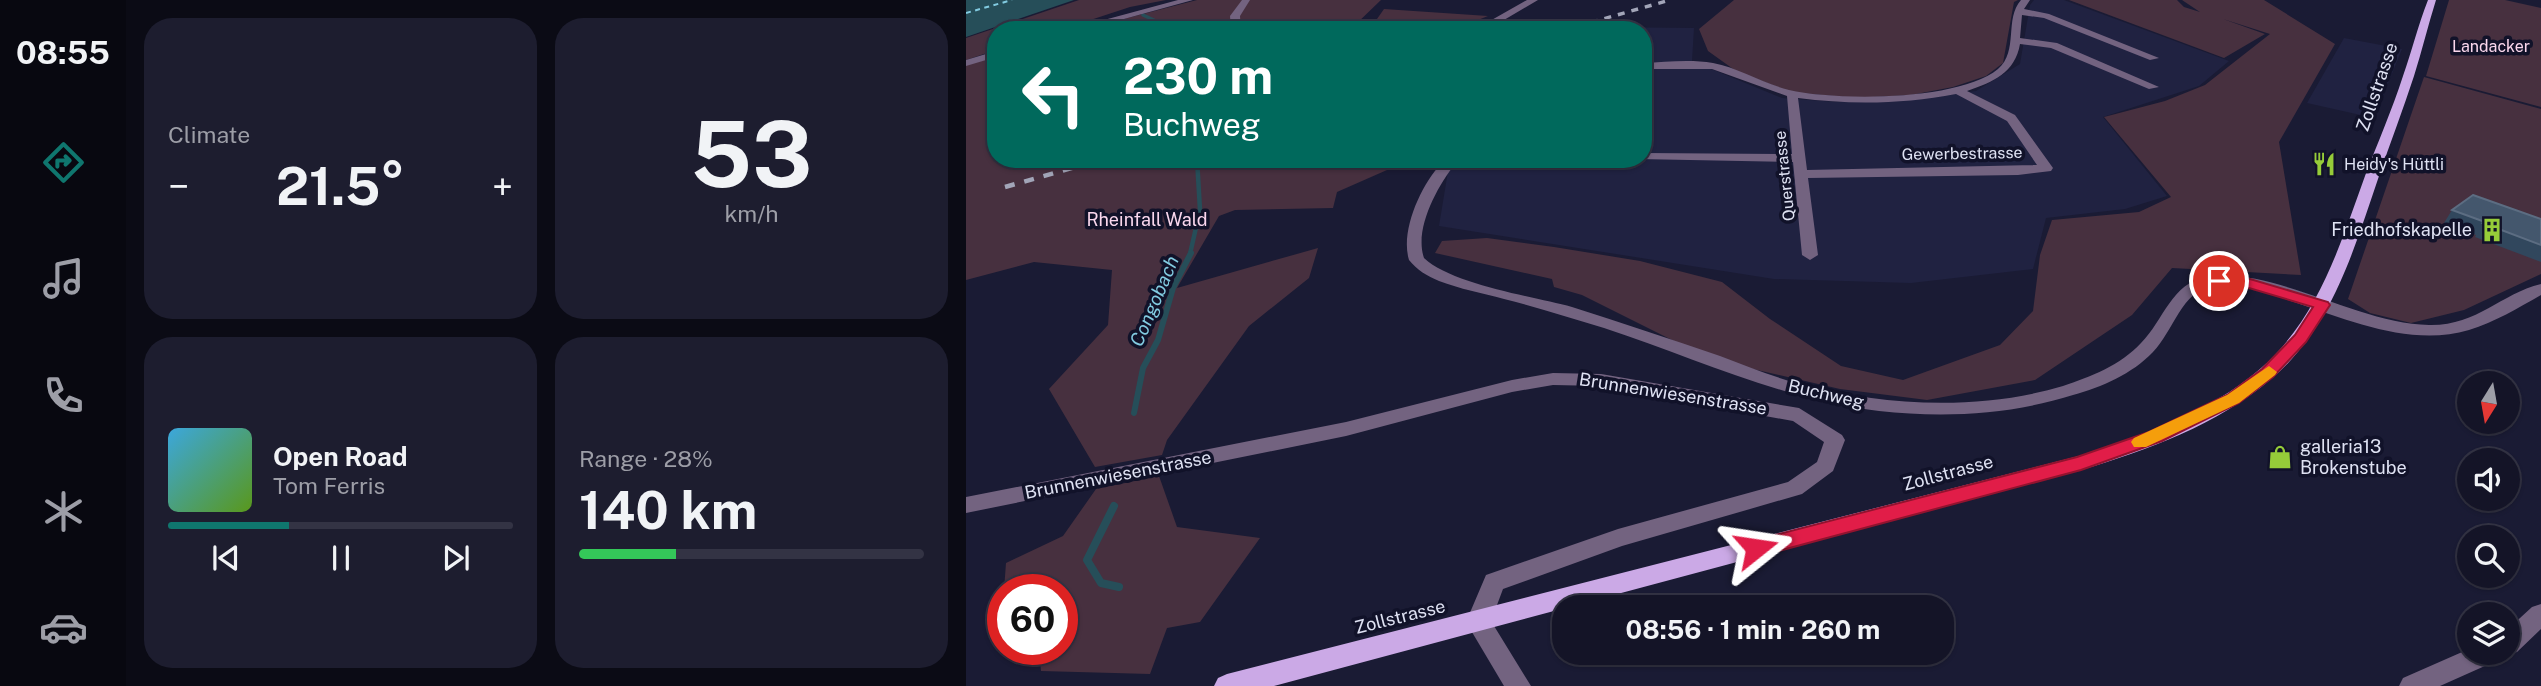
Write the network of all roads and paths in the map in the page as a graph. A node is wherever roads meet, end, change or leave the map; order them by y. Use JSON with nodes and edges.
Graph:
{"nodes":[{"id":1,"x":1189,"y":0,"type":"edge"},
{"id":2,"x":1245,"y":0,"type":"edge"},
{"id":3,"x":1534,"y":0,"type":"edge"},
{"id":4,"x":2026,"y":0,"type":"edge"},
{"id":5,"x":2432,"y":0,"type":"edge"},
{"id":6,"x":2018,"y":11,"type":"junction"},
{"id":7,"x":1107,"y":21,"type":"edge"},
{"id":8,"x":1235,"y":21,"type":"edge"},
{"id":9,"x":1496,"y":21,"type":"edge"},
{"id":10,"x":2016,"y":40,"type":"junction"},
{"id":11,"x":987,"y":57,"type":"edge"},
{"id":12,"x":966,"y":63,"type":"edge"},
{"id":13,"x":1652,"y":66,"type":"edge"},
{"id":14,"x":2111,"y":70,"type":"junction"},
{"id":15,"x":2153,"y":87,"type":"dead end"},
{"id":16,"x":1959,"y":91,"type":"junction"},
{"id":17,"x":1792,"y":94,"type":"junction"},
{"id":18,"x":1652,"y":158,"type":"edge"},
{"id":19,"x":1800,"y":166,"type":"junction"},
{"id":20,"x":1443,"y":168,"type":"edge"},
{"id":21,"x":1810,"y":255,"type":"dead end"},
{"id":22,"x":2541,"y":289,"type":"edge"},
{"id":23,"x":2322,"y":305,"type":"junction"},
{"id":24,"x":966,"y":505,"type":"edge"},
{"id":25,"x":2541,"y":614,"type":"edge"},
{"id":26,"x":1478,"y":622,"type":"junction"},
{"id":27,"x":2520,"y":633,"type":"edge"},
{"id":28,"x":2460,"y":665,"type":"edge"},
{"id":29,"x":1227,"y":686,"type":"edge"},
{"id":30,"x":1518,"y":686,"type":"edge"},
{"id":31,"x":2412,"y":686,"type":"edge"}],
"edges":[{"from":1,"to":7,"type":"street"},
{"from":2,"to":8,"type":"street"},
{"from":3,"to":9,"type":"street"},
{"from":4,"to":6,"type":"street"},
{"from":5,"to":23,"type":"main road","name":"Zollstrasse"},
{"from":6,"to":10,"type":"street"},
{"from":6,"to":14,"type":"street"},
{"from":10,"to":14,"type":"street"},
{"from":10,"to":16,"type":"street"},
{"from":11,"to":12,"type":"street"},
{"from":13,"to":17,"type":"street"},
{"from":14,"to":15,"type":"street"},
{"from":16,"to":17,"type":"street"},
{"from":16,"to":19,"type":"street","name":"Gewerbestrasse"},
{"from":17,"to":19,"type":"street","name":"Querstrasse"},
{"from":18,"to":19,"type":"street"},
{"from":19,"to":21,"type":"street","name":"Querstrasse"},
{"from":20,"to":23,"type":"street","name":"Buchweg"},
{"from":22,"to":23,"type":"street","name":"Buchweg"},
{"from":23,"to":26,"type":"main road","name":"Zollstrasse"},
{"from":24,"to":26,"type":"street","name":"Brunnenwiesenstrasse"},
{"from":25,"to":27,"type":"street"},
{"from":26,"to":29,"type":"main road","name":"Zollstrasse"},
{"from":26,"to":30,"type":"street"},
{"from":28,"to":31,"type":"street"}]}
